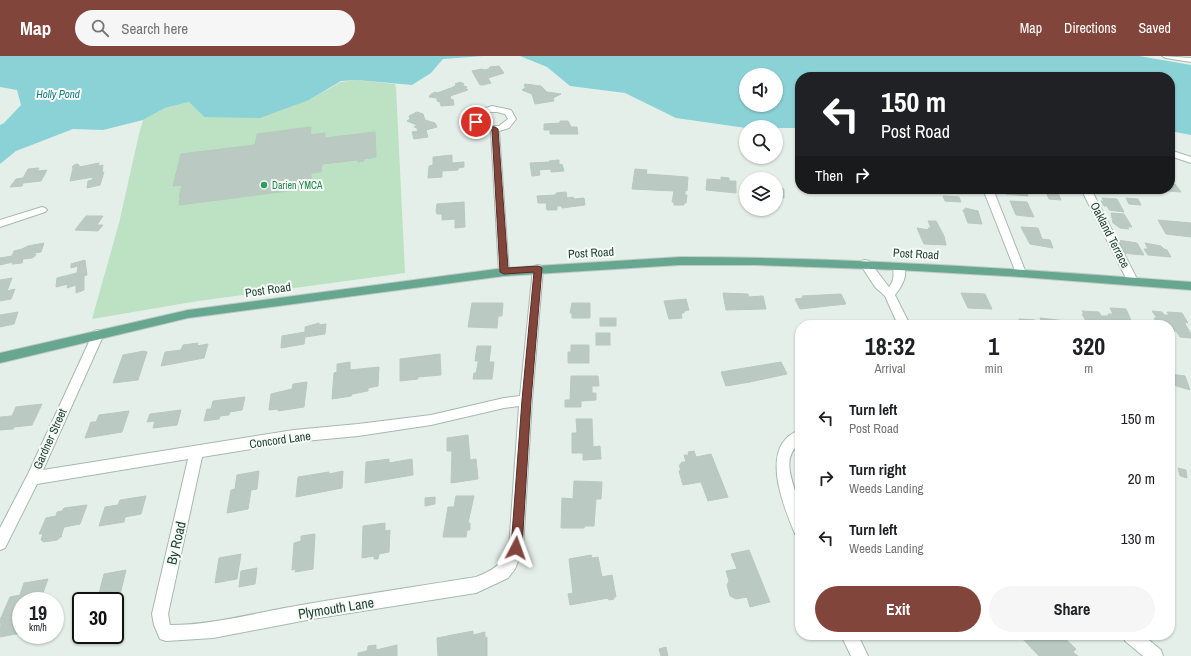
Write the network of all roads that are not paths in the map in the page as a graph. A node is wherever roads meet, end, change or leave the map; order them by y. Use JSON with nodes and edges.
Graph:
{"nodes":[{"id":1,"x":1166,"y":56,"type":"edge"},
{"id":2,"x":1191,"y":60,"type":"edge"},
{"id":3,"x":495,"y":129,"type":"dead end"},
{"id":4,"x":1175,"y":155,"type":"edge"},
{"id":5,"x":1191,"y":160,"type":"edge"},
{"id":6,"x":990,"y":194,"type":"edge"},
{"id":7,"x":1089,"y":194,"type":"edge"},
{"id":8,"x":42,"y":210,"type":"dead end"},
{"id":9,"x":0,"y":224,"type":"edge"},
{"id":10,"x":865,"y":264,"type":"junction"},
{"id":11,"x":899,"y":266,"type":"junction"},
{"id":12,"x":538,"y":268,"type":"junction"},
{"id":13,"x":504,"y":272,"type":"junction"},
{"id":14,"x":1021,"y":273,"type":"junction"},
{"id":15,"x":1133,"y":281,"type":"junction"},
{"id":16,"x":1191,"y":286,"type":"edge"},
{"id":17,"x":889,"y":294,"type":"junction"},
{"id":18,"x":902,"y":320,"type":"edge"},
{"id":19,"x":98,"y":334,"type":"junction"},
{"id":20,"x":0,"y":358,"type":"edge"},
{"id":21,"x":526,"y":400,"type":"junction"},
{"id":22,"x":795,"y":439,"type":"edge"},
{"id":23,"x":196,"y":453,"type":"junction"},
{"id":24,"x":33,"y":478,"type":"junction"},
{"id":25,"x":795,"y":513,"type":"edge"},
{"id":26,"x":0,"y":543,"type":"edge"},
{"id":27,"x":166,"y":633,"type":"joint"},
{"id":28,"x":852,"y":640,"type":"edge"},
{"id":29,"x":1137,"y":640,"type":"edge"},
{"id":30,"x":860,"y":656,"type":"edge"},
{"id":31,"x":1155,"y":656,"type":"edge"}],
"edges":[{"from":1,"to":2,"type":"street"},
{"from":3,"to":13,"type":"street"},
{"from":4,"to":5,"type":"street"},
{"from":6,"to":14,"type":"street"},
{"from":7,"to":15,"type":"street","name":"Oakland Terrace"},
{"from":8,"to":9,"type":"street"},
{"from":10,"to":11,"type":"main road","name":"Post Road"},
{"from":10,"to":12,"type":"main road","name":"Post Road"},
{"from":10,"to":17,"type":"street"},
{"from":11,"to":14,"type":"main road","name":"Post Road"},
{"from":11,"to":17,"type":"street"},
{"from":12,"to":13,"type":"main road","name":"Post Road"},
{"from":12,"to":21,"type":"street"},
{"from":13,"to":19,"type":"main road","name":"Post Road"},
{"from":14,"to":15,"type":"main road","name":"Post Road"},
{"from":15,"to":16,"type":"main road","name":"Post Road"},
{"from":17,"to":18,"type":"street"},
{"from":19,"to":20,"type":"main road","name":"Post Road"},
{"from":19,"to":24,"type":"street","name":"Gardner Street"},
{"from":21,"to":23,"type":"street","name":"Concord Lane"},
{"from":21,"to":27,"type":"street","name":"Plymouth Lane"},
{"from":22,"to":25,"type":"street"},
{"from":23,"to":24,"type":"street","name":"Concord Lane"},
{"from":23,"to":27,"type":"street","name":"By Road"},
{"from":24,"to":26,"type":"street","name":"Gardner Street"},
{"from":28,"to":30,"type":"street"},
{"from":29,"to":31,"type":"street"}]}
